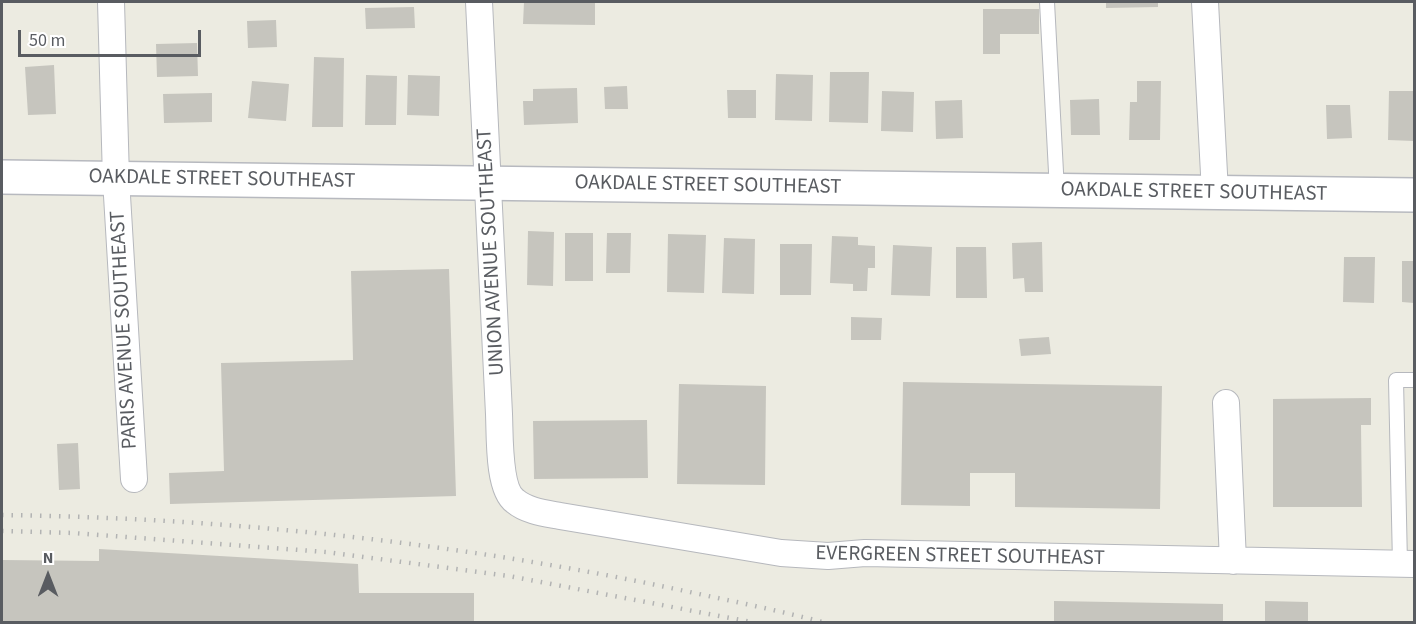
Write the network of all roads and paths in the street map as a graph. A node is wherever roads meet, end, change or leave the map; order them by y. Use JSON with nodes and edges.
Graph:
{"nodes":[{"id":1,"x":111,"y":2,"type":"edge"},
{"id":2,"x":479,"y":2,"type":"edge"},
{"id":3,"x":1047,"y":2,"type":"edge"},
{"id":4,"x":1205,"y":2,"type":"edge"},
{"id":5,"x":2,"y":177,"type":"edge"},
{"id":6,"x":116,"y":179,"type":"junction"},
{"id":7,"x":489,"y":183,"type":"junction"},
{"id":8,"x":1057,"y":191,"type":"junction"},
{"id":9,"x":1215,"y":193,"type":"junction"},
{"id":10,"x":1414,"y":195,"type":"edge"},
{"id":11,"x":1414,"y":380,"type":"edge"},
{"id":12,"x":1226,"y":403,"type":"dead end"},
{"id":13,"x":134,"y":479,"type":"dead end"},
{"id":14,"x":513,"y":500,"type":"joint"},
{"id":15,"x":1233,"y":561,"type":"junction"},
{"id":16,"x":1407,"y":564,"type":"edge"}],
"edges":[{"from":1,"to":6,"type":"street","name":"PARIS AVENUE SOUTHEAST"},
{"from":2,"to":7,"type":"street","name":"UNION AVENUE SOUTHEAST"},
{"from":3,"to":8,"type":"lane"},
{"from":4,"to":9,"type":"street"},
{"from":5,"to":6,"type":"street","name":"OAKDALE STREET SOUTHEAST"},
{"from":6,"to":7,"type":"street","name":"OAKDALE STREET SOUTHEAST"},
{"from":6,"to":13,"type":"street","name":"PARIS AVENUE SOUTHEAST"},
{"from":7,"to":8,"type":"street","name":"OAKDALE STREET SOUTHEAST"},
{"from":7,"to":14,"type":"street","name":"UNION AVENUE SOUTHEAST"},
{"from":8,"to":9,"type":"street","name":"OAKDALE STREET SOUTHEAST"},
{"from":9,"to":10,"type":"street","name":"OAKDALE STREET SOUTHEAST"},
{"from":11,"to":16,"type":"lane"},
{"from":12,"to":15,"type":"street"},
{"from":14,"to":15,"type":"street","name":"EVERGREEN STREET SOUTHEAST"},
{"from":15,"to":16,"type":"street","name":"EVERGREEN STREET SOUTHEAST"}]}
